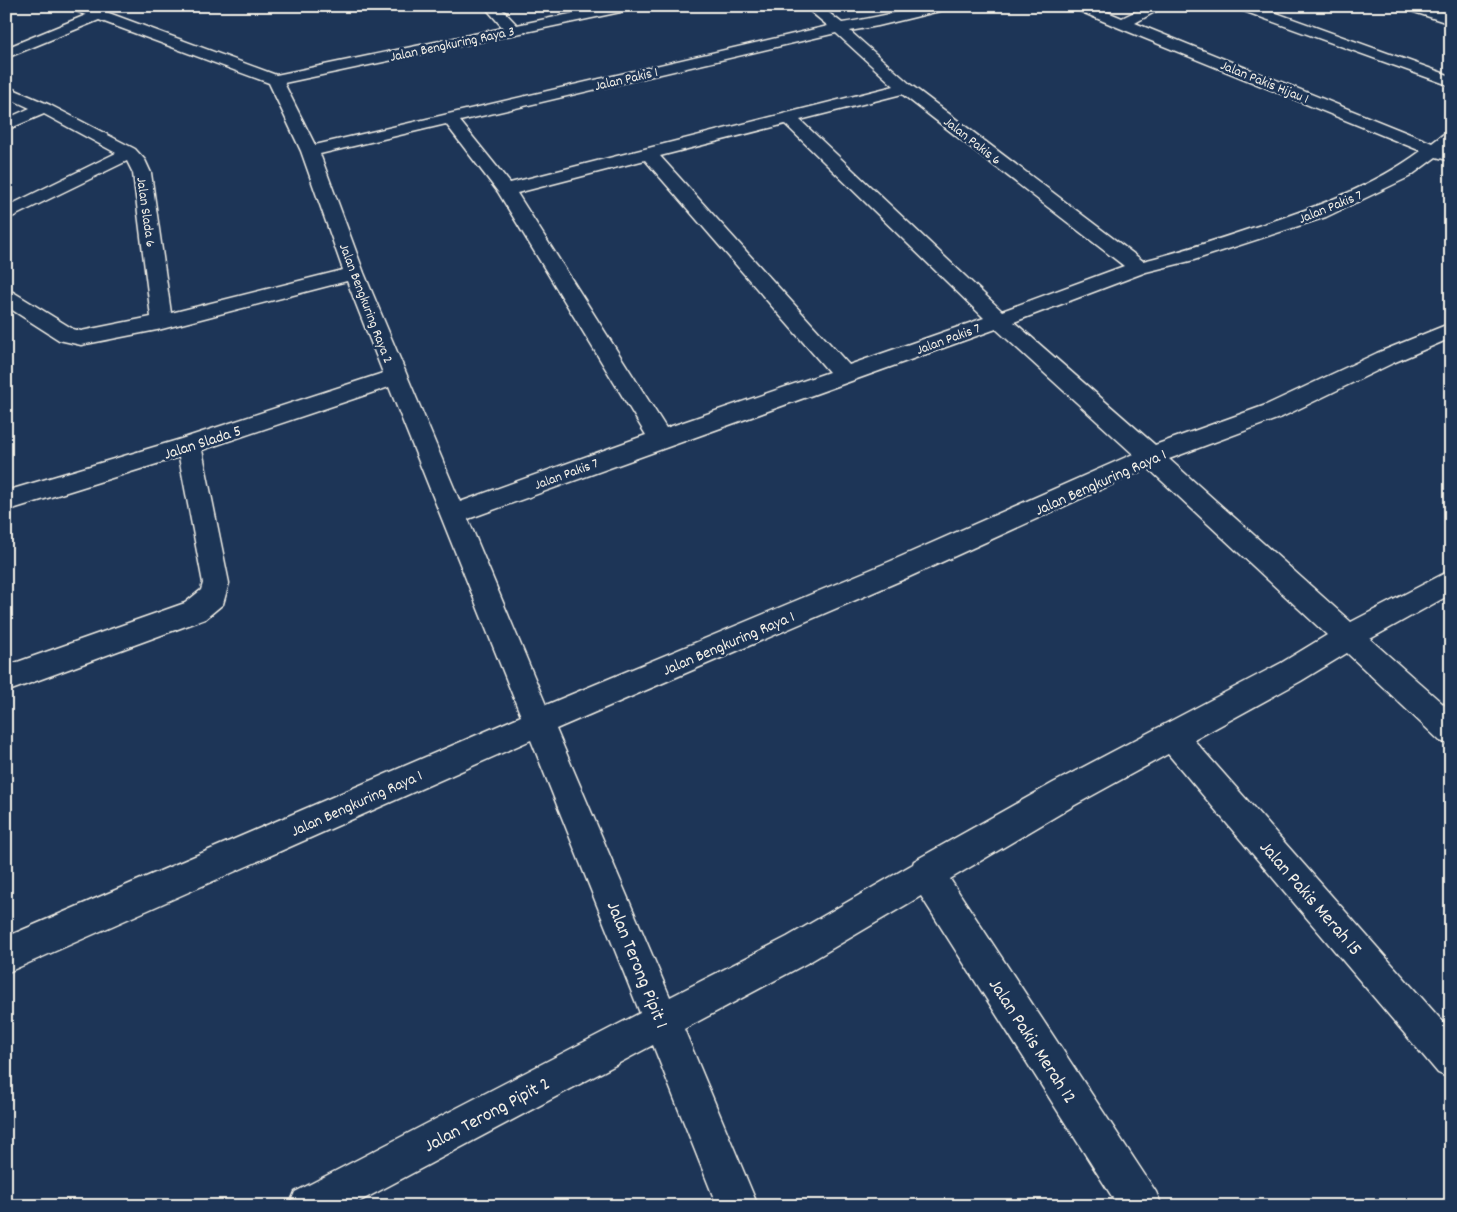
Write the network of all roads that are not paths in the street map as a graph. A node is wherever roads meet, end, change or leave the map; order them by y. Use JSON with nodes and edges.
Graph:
{"nodes":[{"id":1,"x":76,"y":6,"type":"edge"},
{"id":2,"x":492,"y":6,"type":"edge"},
{"id":3,"x":630,"y":6,"type":"edge"},
{"id":4,"x":811,"y":6,"type":"edge"},
{"id":5,"x":942,"y":6,"type":"edge"},
{"id":6,"x":1080,"y":6,"type":"edge"},
{"id":7,"x":1158,"y":6,"type":"edge"},
{"id":8,"x":1244,"y":6,"type":"edge"},
{"id":9,"x":1410,"y":6,"type":"edge"},
{"id":10,"x":98,"y":15,"type":"junction"},
{"id":11,"x":1451,"y":20,"type":"edge"},
{"id":12,"x":1122,"y":24,"type":"junction"},
{"id":13,"x":839,"y":28,"type":"junction"},
{"id":14,"x":513,"y":30,"type":"junction"},
{"id":15,"x":6,"y":54,"type":"edge"},
{"id":16,"x":275,"y":80,"type":"junction"},
{"id":17,"x":1451,"y":81,"type":"edge"},
{"id":18,"x":905,"y":88,"type":"junction"},
{"id":19,"x":6,"y":91,"type":"edge"},
{"id":20,"x":44,"y":108,"type":"junction"},
{"id":21,"x":788,"y":118,"type":"junction"},
{"id":22,"x":450,"y":119,"type":"junction"},
{"id":23,"x":6,"y":125,"type":"edge"},
{"id":24,"x":1451,"y":137,"type":"edge"},
{"id":25,"x":310,"y":151,"type":"junction"},
{"id":26,"x":129,"y":153,"type":"junction"},
{"id":27,"x":1443,"y":153,"type":"edge"},
{"id":28,"x":650,"y":154,"type":"junction"},
{"id":29,"x":506,"y":190,"type":"junction"},
{"id":30,"x":6,"y":214,"type":"edge"},
{"id":31,"x":1139,"y":268,"type":"junction"},
{"id":32,"x":354,"y":273,"type":"junction"},
{"id":33,"x":6,"y":297,"type":"edge"},
{"id":34,"x":999,"y":320,"type":"junction"},
{"id":35,"x":162,"y":322,"type":"junction"},
{"id":36,"x":1451,"y":330,"type":"edge"},
{"id":37,"x":844,"y":375,"type":"junction"},
{"id":38,"x":396,"y":377,"type":"junction"},
{"id":39,"x":661,"y":439,"type":"junction"},
{"id":40,"x":189,"y":445,"type":"junction"},
{"id":41,"x":1151,"y":456,"type":"junction"},
{"id":42,"x":6,"y":500,"type":"edge"},
{"id":43,"x":454,"y":514,"type":"junction"},
{"id":44,"x":1451,"y":582,"type":"edge"},
{"id":45,"x":1349,"y":637,"type":"junction"},
{"id":46,"x":6,"y":679,"type":"edge"},
{"id":47,"x":539,"y":722,"type":"junction"},
{"id":48,"x":1451,"y":730,"type":"edge"},
{"id":49,"x":1171,"y":735,"type":"junction"},
{"id":50,"x":926,"y":873,"type":"junction"},
{"id":51,"x":6,"y":955,"type":"edge"},
{"id":52,"x":663,"y":1021,"type":"junction"},
{"id":53,"x":1451,"y":1060,"type":"edge"},
{"id":54,"x":309,"y":1206,"type":"edge"},
{"id":55,"x":738,"y":1206,"type":"edge"},
{"id":56,"x":1142,"y":1206,"type":"edge"}],
"edges":[{"from":1,"to":10,"type":"street"},
{"from":2,"to":14,"type":"street"},
{"from":3,"to":14,"type":"street","name":"Jalan Bengkuring Raya 3"},
{"from":4,"to":13,"type":"street","name":"Jalan Pakis 6"},
{"from":5,"to":13,"type":"street","name":"Jalan Pakis 1"},
{"from":6,"to":12,"type":"street","name":"Jalan Pakis Hijau 1"},
{"from":7,"to":12,"type":"street"},
{"from":8,"to":17,"type":"street"},
{"from":9,"to":11,"type":"street"},
{"from":10,"to":15,"type":"street"},
{"from":10,"to":16,"type":"street"},
{"from":12,"to":27,"type":"street","name":"Jalan Pakis Hijau 1"},
{"from":13,"to":18,"type":"street","name":"Jalan Pakis 6"},
{"from":13,"to":22,"type":"street","name":"Jalan Pakis 1"},
{"from":14,"to":16,"type":"street","name":"Jalan Bengkuring Raya 3"},
{"from":16,"to":25,"type":"street","name":"Jalan Bengkuring Raya 2"},
{"from":18,"to":21,"type":"street"},
{"from":18,"to":31,"type":"street","name":"Jalan Pakis 6"},
{"from":19,"to":20,"type":"street","name":"Jalan Slada 6"},
{"from":20,"to":23,"type":"street"},
{"from":20,"to":26,"type":"street","name":"Jalan Slada 6"},
{"from":21,"to":28,"type":"street"},
{"from":21,"to":34,"type":"street"},
{"from":22,"to":25,"type":"street","name":"Jalan Pakis 1"},
{"from":22,"to":29,"type":"street"},
{"from":24,"to":27,"type":"street","name":"Jalan Pakis 7"},
{"from":25,"to":32,"type":"street","name":"Jalan Bengkuring Raya 2"},
{"from":26,"to":30,"type":"street"},
{"from":26,"to":35,"type":"street","name":"Jalan Slada 6"},
{"from":27,"to":31,"type":"street","name":"Jalan Pakis 7"},
{"from":28,"to":29,"type":"street"},
{"from":28,"to":37,"type":"street"},
{"from":29,"to":39,"type":"street"},
{"from":31,"to":34,"type":"street","name":"Jalan Pakis 7"},
{"from":32,"to":35,"type":"street"},
{"from":32,"to":38,"type":"street","name":"Jalan Bengkuring Raya 2"},
{"from":33,"to":35,"type":"street"},
{"from":34,"to":37,"type":"street","name":"Jalan Pakis 7"},
{"from":34,"to":41,"type":"street"},
{"from":36,"to":41,"type":"street","name":"Jalan Bengkuring Raya 1"},
{"from":37,"to":39,"type":"street","name":"Jalan Pakis 7"},
{"from":38,"to":40,"type":"street","name":"Jalan Slada 5"},
{"from":38,"to":43,"type":"street","name":"Jalan Bengkuring Raya 2"},
{"from":39,"to":43,"type":"street","name":"Jalan Pakis 7"},
{"from":40,"to":42,"type":"street","name":"Jalan Slada 5"},
{"from":40,"to":46,"type":"street"},
{"from":41,"to":45,"type":"street"},
{"from":41,"to":47,"type":"street","name":"Jalan Bengkuring Raya 1"},
{"from":43,"to":47,"type":"street","name":"Jalan Bengkuring Raya 2"},
{"from":44,"to":45,"type":"street","name":"Jalan Terong Pipit 2"},
{"from":45,"to":48,"type":"street"},
{"from":45,"to":49,"type":"street","name":"Jalan Terong Pipit 2"},
{"from":47,"to":51,"type":"street","name":"Jalan Bengkuring Raya 1"},
{"from":47,"to":52,"type":"street","name":"Jalan Terong Pipit 1"},
{"from":49,"to":50,"type":"street","name":"Jalan Terong Pipit 2"},
{"from":49,"to":53,"type":"street","name":"Jalan Pakis Merah 15"},
{"from":50,"to":52,"type":"street","name":"Jalan Terong Pipit 2"},
{"from":50,"to":56,"type":"street","name":"Jalan Pakis Merah 12"},
{"from":52,"to":54,"type":"street","name":"Jalan Terong Pipit 2"},
{"from":52,"to":55,"type":"street","name":"Jalan Terong Pipit 1"}]}
